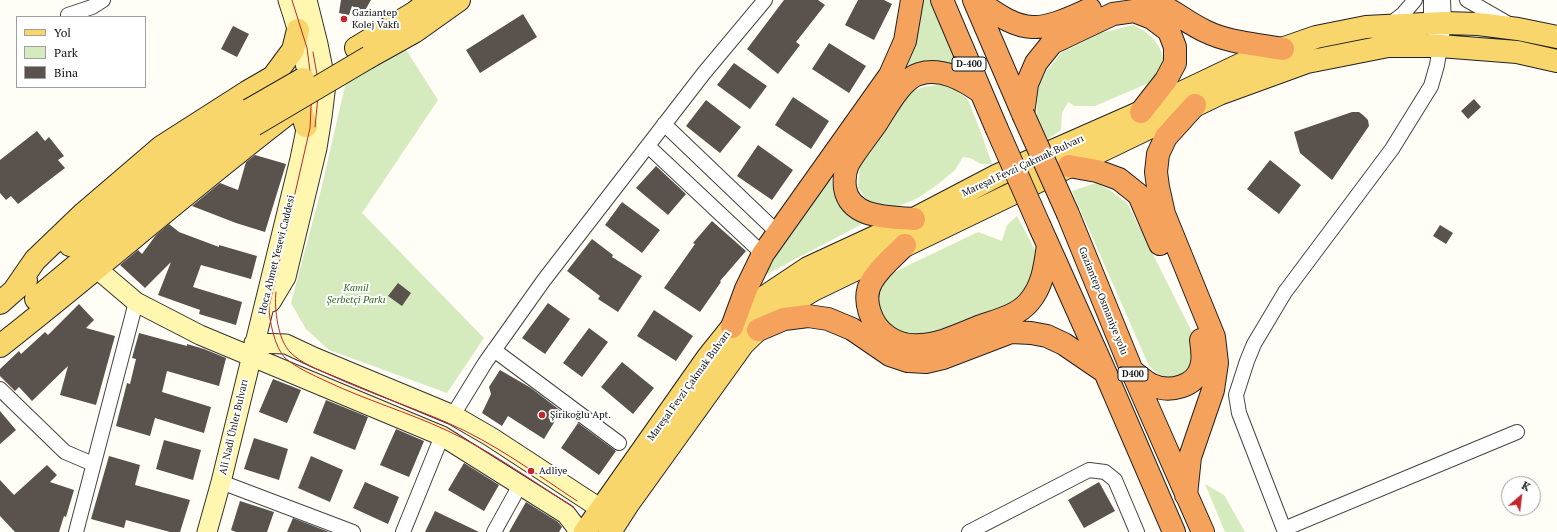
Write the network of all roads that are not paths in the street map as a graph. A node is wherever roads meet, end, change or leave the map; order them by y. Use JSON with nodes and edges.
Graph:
{"nodes":[{"id":1,"x":74,"y":0,"type":"edge"},
{"id":2,"x":103,"y":0,"type":"edge"},
{"id":3,"x":288,"y":0,"type":"edge"},
{"id":4,"x":307,"y":0,"type":"edge"},
{"id":5,"x":431,"y":0,"type":"edge"},
{"id":6,"x":459,"y":0,"type":"edge"},
{"id":7,"x":912,"y":0,"type":"edge"},
{"id":8,"x":942,"y":0,"type":"edge"},
{"id":9,"x":974,"y":0,"type":"edge"},
{"id":10,"x":978,"y":0,"type":"edge"},
{"id":11,"x":1112,"y":0,"type":"edge"},
{"id":12,"x":1146,"y":0,"type":"edge"},
{"id":13,"x":1415,"y":0,"type":"edge"},
{"id":14,"x":1431,"y":0,"type":"edge"},
{"id":15,"x":1443,"y":0,"type":"edge"},
{"id":16,"x":1467,"y":0,"type":"edge"},
{"id":17,"x":763,"y":1,"type":"edge"},
{"id":18,"x":67,"y":16,"type":"edge"},
{"id":19,"x":1438,"y":23,"type":"junction"},
{"id":20,"x":1389,"y":25,"type":"junction"},
{"id":21,"x":1518,"y":29,"type":"junction"},
{"id":22,"x":298,"y":30,"type":"junction"},
{"id":23,"x":1557,"y":37,"type":"edge"},
{"id":24,"x":1440,"y":46,"type":"junction"},
{"id":25,"x":1283,"y":49,"type":"junction"},
{"id":26,"x":363,"y":53,"type":"junction"},
{"id":27,"x":1557,"y":61,"type":"edge"},
{"id":28,"x":981,"y":92,"type":"junction"},
{"id":29,"x":1196,"y":105,"type":"junction"},
{"id":30,"x":1141,"y":112,"type":"junction"},
{"id":31,"x":1023,"y":114,"type":"junction"},
{"id":32,"x":252,"y":118,"type":"junction"},
{"id":33,"x":664,"y":124,"type":"junction"},
{"id":34,"x":306,"y":126,"type":"junction"},
{"id":35,"x":996,"y":127,"type":"joint"},
{"id":36,"x":648,"y":146,"type":"junction"},
{"id":37,"x":1069,"y":166,"type":"junction"},
{"id":38,"x":914,"y":219,"type":"junction"},
{"id":39,"x":778,"y":233,"type":"junction"},
{"id":40,"x":1044,"y":236,"type":"junction"},
{"id":41,"x":905,"y":245,"type":"junction"},
{"id":42,"x":763,"y":254,"type":"junction"},
{"id":43,"x":96,"y":268,"type":"junction"},
{"id":44,"x":7,"y":296,"type":"edge"},
{"id":45,"x":136,"y":302,"type":"junction"},
{"id":46,"x":260,"y":323,"type":"junction"},
{"id":47,"x":732,"y":327,"type":"junction"},
{"id":48,"x":0,"y":329,"type":"edge"},
{"id":49,"x":758,"y":330,"type":"junction"},
{"id":50,"x":0,"y":346,"type":"edge"},
{"id":51,"x":253,"y":349,"type":"junction"},
{"id":52,"x":494,"y":350,"type":"junction"},
{"id":53,"x":1132,"y":371,"type":"junction"},
{"id":54,"x":1105,"y":372,"type":"junction"},
{"id":55,"x":0,"y":390,"type":"edge"},
{"id":56,"x":453,"y":415,"type":"junction"},
{"id":57,"x":1517,"y":432,"type":"dead end"},
{"id":58,"x":442,"y":436,"type":"junction"},
{"id":59,"x":618,"y":443,"type":"dead end"},
{"id":60,"x":93,"y":464,"type":"junction"},
{"id":61,"x":221,"y":482,"type":"junction"},
{"id":62,"x":520,"y":485,"type":"junction"},
{"id":63,"x":1186,"y":495,"type":"junction"},
{"id":64,"x":628,"y":504,"type":"junction"},
{"id":65,"x":598,"y":524,"type":"edge"},
{"id":66,"x":1285,"y":531,"type":"edge"},
{"id":67,"x":76,"y":532,"type":"edge"},
{"id":68,"x":207,"y":532,"type":"edge"},
{"id":69,"x":353,"y":532,"type":"edge"},
{"id":70,"x":403,"y":532,"type":"edge"},
{"id":71,"x":494,"y":532,"type":"edge"},
{"id":72,"x":577,"y":532,"type":"edge"},
{"id":73,"x":622,"y":532,"type":"edge"},
{"id":74,"x":969,"y":532,"type":"edge"},
{"id":75,"x":1137,"y":532,"type":"edge"},
{"id":76,"x":1174,"y":532,"type":"edge"},
{"id":77,"x":1203,"y":532,"type":"edge"}],
"edges":[{"from":1,"to":18,"type":"street"},
{"from":2,"to":18,"type":"street"},
{"from":3,"to":22,"type":"street","name":"Hoca Ahmet Yesevi Caddesi"},
{"from":4,"to":46,"type":"street","name":"Hoca Ahmet Yesevi Caddesi"},
{"from":5,"to":26,"type":"main road"},
{"from":6,"to":26,"type":"main road"},
{"from":7,"to":39,"type":"highway"},
{"from":8,"to":28,"type":"highway","number":"D-400"},
{"from":9,"to":31,"type":"highway","number":"D-400"},
{"from":10,"to":11,"type":"highway"},
{"from":12,"to":25,"type":"highway"},
{"from":13,"to":20,"type":"street"},
{"from":14,"to":19,"type":"street"},
{"from":15,"to":19,"type":"street"},
{"from":16,"to":21,"type":"street"},
{"from":17,"to":33,"type":"street"},
{"from":19,"to":20,"type":"main road","name":"Mareşal Fevzi Çakmak Bulvarı"},
{"from":19,"to":21,"type":"main road","name":"Mareşal Fevzi Çakmak Bulvarı"},
{"from":19,"to":24,"type":"street"},
{"from":20,"to":25,"type":"main road","name":"Mareşal Fevzi Çakmak Bulvarı"},
{"from":21,"to":23,"type":"main road","name":"Mareşal Fevzi Çakmak Bulvarı"},
{"from":22,"to":34,"type":"street","name":"Hoca Ahmet Yesevi Caddesi"},
{"from":22,"to":44,"type":"main road"},
{"from":24,"to":27,"type":"main road","name":"Mareşal Fevzi Çakmak Bulvarı"},
{"from":24,"to":29,"type":"main road","name":"Mareşal Fevzi Çakmak Bulvarı"},
{"from":24,"to":66,"type":"street"},
{"from":25,"to":30,"type":"main road","name":"Mareşal Fevzi Çakmak Bulvarı"},
{"from":26,"to":32,"type":"main road","bridge":true},
{"from":28,"to":35,"type":"highway","number":"D-400"},
{"from":28,"to":38,"type":"highway"},
{"from":29,"to":37,"type":"main road","name":"Mareşal Fevzi Çakmak Bulvarı"},
{"from":29,"to":63,"type":"highway"},
{"from":30,"to":31,"type":"highway"},
{"from":30,"to":38,"type":"main road","name":"Mareşal Fevzi Çakmak Bulvarı"},
{"from":31,"to":53,"type":"highway","name":"Gaziantep-Osmaniye yolu","number":"D400","bridge":true},
{"from":32,"to":44,"type":"main road"},
{"from":32,"to":48,"type":"main road"},
{"from":33,"to":36,"type":"street"},
{"from":33,"to":39,"type":"street"},
{"from":34,"to":43,"type":"main road"},
{"from":34,"to":46,"type":"street","name":"Hoca Ahmet Yesevi Caddesi"},
{"from":35,"to":40,"type":"highway","number":"D400","bridge":true},
{"from":36,"to":42,"type":"street"},
{"from":36,"to":52,"type":"street"},
{"from":37,"to":41,"type":"main road","name":"Mareşal Fevzi Çakmak Bulvarı"},
{"from":37,"to":53,"type":"highway"},
{"from":38,"to":47,"type":"main road","name":"Mareşal Fevzi Çakmak Bulvarı"},
{"from":39,"to":42,"type":"highway"},
{"from":40,"to":41,"type":"highway"},
{"from":40,"to":54,"type":"highway","number":"D400"},
{"from":41,"to":49,"type":"main road","name":"Mareşal Fevzi Çakmak Bulvarı"},
{"from":42,"to":47,"type":"highway"},
{"from":43,"to":45,"type":"street"},
{"from":43,"to":50,"type":"main road"},
{"from":45,"to":51,"type":"street"},
{"from":45,"to":60,"type":"street"},
{"from":46,"to":51,"type":"street","name":"Ali Nadi Ünler Bulvarı"},
{"from":47,"to":65,"type":"main road","name":"Mareşal Fevzi Çakmak Bulvarı"},
{"from":49,"to":54,"type":"highway"},
{"from":49,"to":64,"type":"main road","name":"Mareşal Fevzi Çakmak Bulvarı"},
{"from":51,"to":56,"type":"street"},
{"from":51,"to":58,"type":"street"},
{"from":51,"to":61,"type":"street","name":"Ali Nadi Ünler Bulvarı"},
{"from":52,"to":56,"type":"street"},
{"from":52,"to":59,"type":"street"},
{"from":53,"to":63,"type":"highway","name":"Gaziantep-Osmaniye yolu","number":"D400"},
{"from":54,"to":76,"type":"highway","number":"D400"},
{"from":55,"to":60,"type":"street"},
{"from":56,"to":65,"type":"street"},
{"from":57,"to":66,"type":"street"},
{"from":58,"to":62,"type":"street"},
{"from":58,"to":70,"type":"street"},
{"from":60,"to":67,"type":"street"},
{"from":61,"to":68,"type":"street","name":"Ali Nadi Ünler Bulvarı"},
{"from":61,"to":69,"type":"street"},
{"from":62,"to":71,"type":"street"},
{"from":62,"to":72,"type":"street"},
{"from":63,"to":77,"type":"highway","name":"Gaziantep-Osmaniye yolu","number":"D400"},
{"from":64,"to":65,"type":"main road","name":"Mareşal Fevzi Çakmak Bulvarı"},
{"from":64,"to":73,"type":"main road"},
{"from":74,"to":75,"type":"street"}]}
